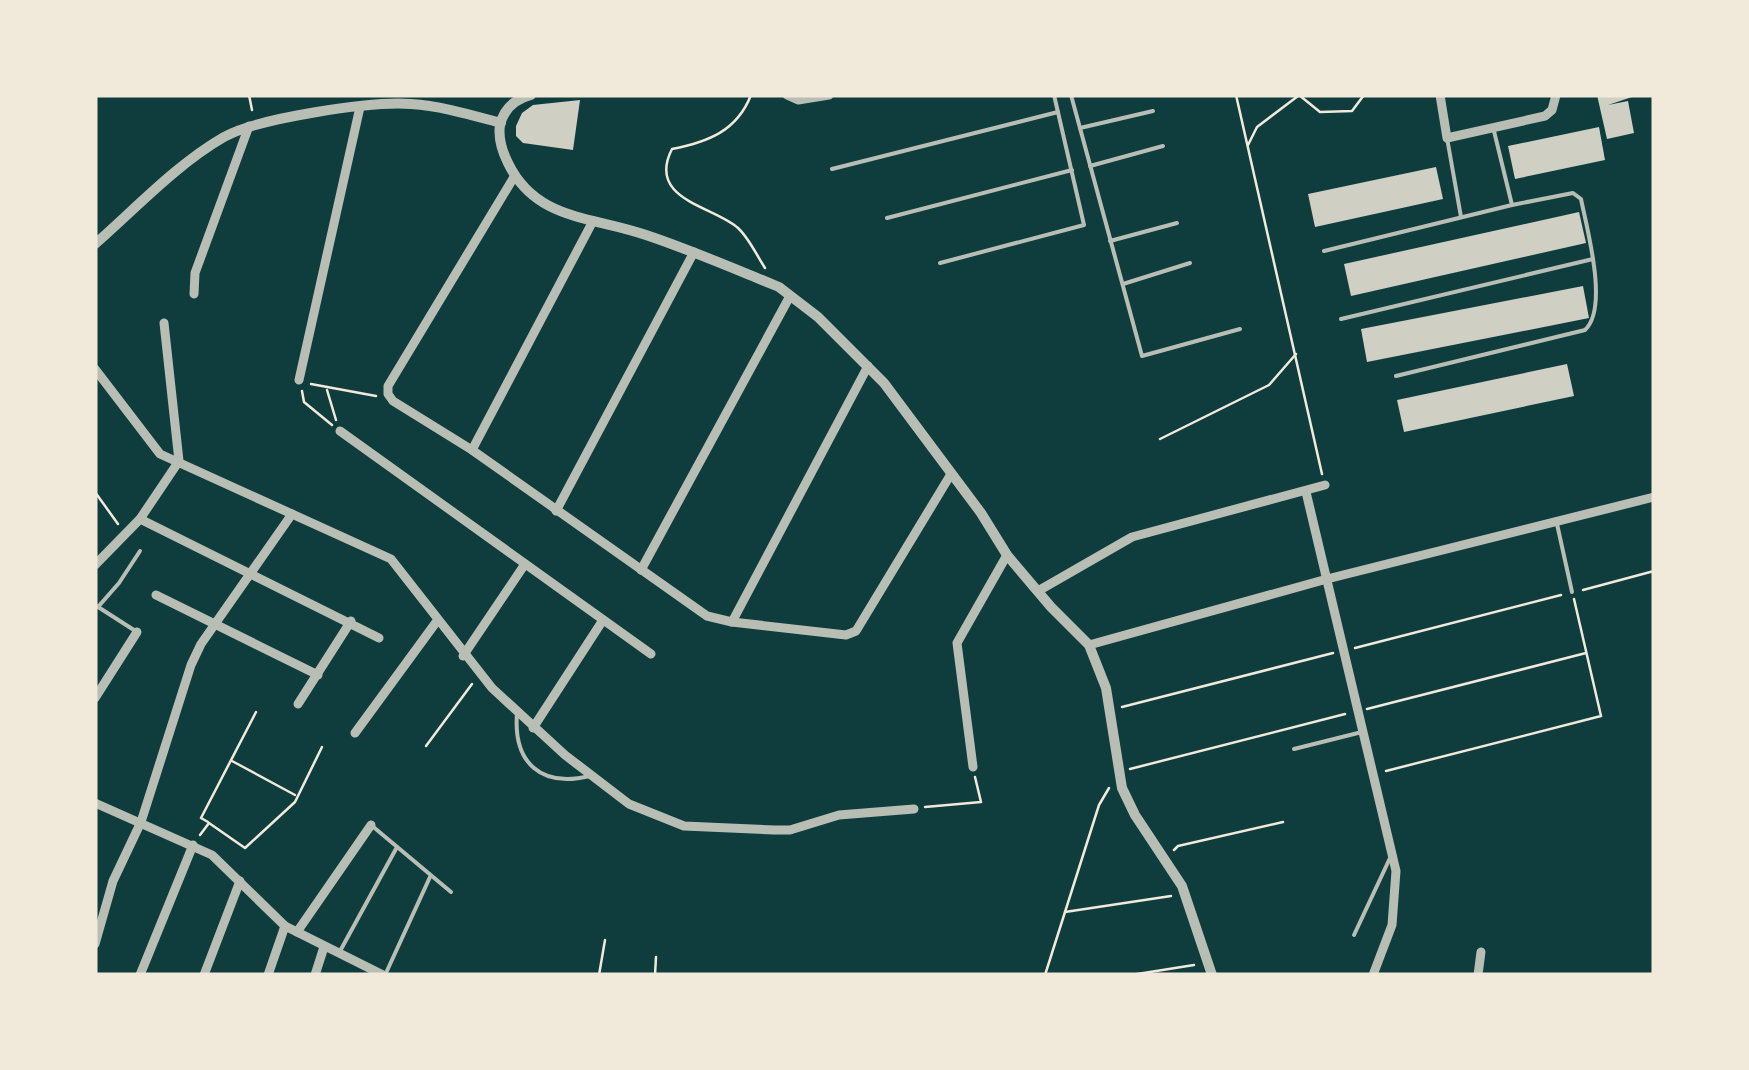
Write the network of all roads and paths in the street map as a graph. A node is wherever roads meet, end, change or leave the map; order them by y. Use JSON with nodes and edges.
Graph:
{"nodes":[{"id":1,"x":249,"y":95,"type":"edge"},
{"id":2,"x":531,"y":95,"type":"edge"},
{"id":3,"x":751,"y":95,"type":"edge"},
{"id":4,"x":787,"y":95,"type":"edge"},
{"id":5,"x":829,"y":95,"type":"edge"},
{"id":6,"x":1054,"y":95,"type":"edge"},
{"id":7,"x":1071,"y":95,"type":"edge"},
{"id":8,"x":1236,"y":95,"type":"edge"},
{"id":9,"x":1299,"y":95,"type":"edge"},
{"id":10,"x":1364,"y":95,"type":"edge"},
{"id":11,"x":1440,"y":95,"type":"edge"},
{"id":12,"x":1556,"y":95,"type":"edge"},
{"id":13,"x":390,"y":100,"type":"edge"},
{"id":14,"x":360,"y":107,"type":"junction"},
{"id":15,"x":252,"y":110,"type":"dead end"},
{"id":16,"x":1153,"y":111,"type":"dead end"},
{"id":17,"x":1058,"y":112,"type":"junction"},
{"id":18,"x":501,"y":122,"type":"junction"},
{"id":19,"x":248,"y":126,"type":"junction"},
{"id":20,"x":1493,"y":127,"type":"junction"},
{"id":21,"x":1080,"y":128,"type":"junction"},
{"id":22,"x":1447,"y":138,"type":"junction"},
{"id":23,"x":1248,"y":145,"type":"junction"},
{"id":24,"x":1164,"y":146,"type":"dead end"},
{"id":25,"x":1090,"y":166,"type":"junction"},
{"id":26,"x":832,"y":170,"type":"dead end"},
{"id":27,"x":1072,"y":170,"type":"junction"},
{"id":28,"x":514,"y":177,"type":"junction"},
{"id":29,"x":1512,"y":205,"type":"junction"},
{"id":30,"x":1461,"y":217,"type":"junction"},
{"id":31,"x":887,"y":218,"type":"dead end"},
{"id":32,"x":593,"y":221,"type":"junction"},
{"id":33,"x":1177,"y":223,"type":"dead end"},
{"id":34,"x":1110,"y":241,"type":"junction"},
{"id":35,"x":95,"y":244,"type":"edge"},
{"id":36,"x":694,"y":252,"type":"junction"},
{"id":37,"x":1324,"y":252,"type":"dead end"},
{"id":38,"x":1592,"y":258,"type":"junction"},
{"id":39,"x":940,"y":263,"type":"dead end"},
{"id":40,"x":1190,"y":263,"type":"dead end"},
{"id":41,"x":766,"y":269,"type":"dead end"},
{"id":42,"x":1123,"y":284,"type":"junction"},
{"id":43,"x":194,"y":294,"type":"dead end"},
{"id":44,"x":790,"y":296,"type":"junction"},
{"id":45,"x":1341,"y":319,"type":"dead end"},
{"id":46,"x":164,"y":323,"type":"dead end"},
{"id":47,"x":1240,"y":329,"type":"dead end"},
{"id":48,"x":1297,"y":353,"type":"junction"},
{"id":49,"x":868,"y":366,"type":"junction"},
{"id":50,"x":95,"y":369,"type":"edge"},
{"id":51,"x":1396,"y":376,"type":"dead end"},
{"id":52,"x":300,"y":380,"type":"junction"},
{"id":53,"x":326,"y":388,"type":"junction"},
{"id":54,"x":388,"y":394,"type":"junction"},
{"id":55,"x":340,"y":431,"type":"junction"},
{"id":56,"x":1160,"y":439,"type":"dead end"},
{"id":57,"x":472,"y":450,"type":"junction"},
{"id":58,"x":179,"y":461,"type":"junction"},
{"id":59,"x":950,"y":474,"type":"junction"},
{"id":60,"x":1324,"y":486,"type":"joint"},
{"id":61,"x":95,"y":492,"type":"edge"},
{"id":62,"x":1306,"y":492,"type":"junction"},
{"id":63,"x":1654,"y":498,"type":"edge"},
{"id":64,"x":556,"y":512,"type":"junction"},
{"id":65,"x":292,"y":514,"type":"junction"},
{"id":66,"x":140,"y":519,"type":"junction"},
{"id":67,"x":1556,"y":522,"type":"junction"},
{"id":68,"x":126,"y":534,"type":"junction"},
{"id":69,"x":140,"y":552,"type":"dead end"},
{"id":70,"x":1007,"y":555,"type":"junction"},
{"id":71,"x":525,"y":564,"type":"junction"},
{"id":72,"x":95,"y":565,"type":"edge"},
{"id":73,"x":641,"y":570,"type":"junction"},
{"id":74,"x":1654,"y":571,"type":"edge"},
{"id":75,"x":253,"y":573,"type":"junction"},
{"id":76,"x":1327,"y":578,"type":"junction"},
{"id":77,"x":1038,"y":592,"type":"junction"},
{"id":78,"x":1572,"y":592,"type":"junction"},
{"id":79,"x":156,"y":596,"type":"dead end"},
{"id":80,"x":96,"y":606,"type":"edge"},
{"id":81,"x":603,"y":620,"type":"junction"},
{"id":82,"x":351,"y":621,"type":"junction"},
{"id":83,"x":437,"y":621,"type":"junction"},
{"id":84,"x":732,"y":622,"type":"junction"},
{"id":85,"x":216,"y":624,"type":"junction"},
{"id":86,"x":137,"y":632,"type":"joint"},
{"id":87,"x":379,"y":638,"type":"dead end"},
{"id":88,"x":1089,"y":644,"type":"junction"},
{"id":89,"x":1344,"y":650,"type":"junction"},
{"id":90,"x":651,"y":654,"type":"dead end"},
{"id":91,"x":464,"y":656,"type":"junction"},
{"id":92,"x":479,"y":674,"type":"junction"},
{"id":93,"x":318,"y":675,"type":"junction"},
{"id":94,"x":95,"y":698,"type":"edge"},
{"id":95,"x":298,"y":704,"type":"dead end"},
{"id":96,"x":1116,"y":708,"type":"dead end"},
{"id":97,"x":256,"y":712,"type":"dead end"},
{"id":98,"x":517,"y":712,"type":"junction"},
{"id":99,"x":533,"y":728,"type":"junction"},
{"id":100,"x":355,"y":732,"type":"dead end"},
{"id":101,"x":1362,"y":732,"type":"junction"},
{"id":102,"x":426,"y":746,"type":"dead end"},
{"id":103,"x":322,"y":747,"type":"dead end"},
{"id":104,"x":1294,"y":749,"type":"dead end"},
{"id":105,"x":230,"y":760,"type":"junction"},
{"id":106,"x":973,"y":766,"type":"joint"},
{"id":107,"x":1372,"y":775,"type":"junction"},
{"id":108,"x":590,"y":776,"type":"junction"},
{"id":109,"x":1110,"y":787,"type":"dead end"},
{"id":110,"x":298,"y":796,"type":"junction"},
{"id":111,"x":95,"y":803,"type":"edge"},
{"id":112,"x":914,"y":808,"type":"joint"},
{"id":113,"x":141,"y":822,"type":"junction"},
{"id":114,"x":208,"y":822,"type":"junction"},
{"id":115,"x":1284,"y":822,"type":"dead end"},
{"id":116,"x":371,"y":825,"type":"joint"},
{"id":117,"x":193,"y":845,"type":"junction"},
{"id":118,"x":397,"y":847,"type":"junction"},
{"id":119,"x":1392,"y":854,"type":"junction"},
{"id":120,"x":1166,"y":858,"type":"junction"},
{"id":121,"x":430,"y":877,"type":"junction"},
{"id":122,"x":240,"y":881,"type":"junction"},
{"id":123,"x":451,"y":892,"type":"dead end"},
{"id":124,"x":1166,"y":896,"type":"dead end"},
{"id":125,"x":1064,"y":913,"type":"junction"},
{"id":126,"x":285,"y":926,"type":"junction"},
{"id":127,"x":297,"y":932,"type":"junction"},
{"id":128,"x":1354,"y":936,"type":"dead end"},
{"id":129,"x":605,"y":940,"type":"dead end"},
{"id":130,"x":95,"y":944,"type":"edge"},
{"id":131,"x":324,"y":948,"type":"junction"},
{"id":132,"x":1481,"y":952,"type":"dead end"},
{"id":133,"x":338,"y":955,"type":"junction"},
{"id":134,"x":656,"y":957,"type":"dead end"},
{"id":135,"x":1208,"y":962,"type":"junction"},
{"id":136,"x":366,"y":971,"type":"edge"},
{"id":137,"x":140,"y":975,"type":"edge"},
{"id":138,"x":204,"y":975,"type":"edge"},
{"id":139,"x":268,"y":975,"type":"edge"},
{"id":140,"x":315,"y":975,"type":"edge"},
{"id":141,"x":384,"y":975,"type":"edge"},
{"id":142,"x":599,"y":975,"type":"edge"},
{"id":143,"x":655,"y":975,"type":"edge"},
{"id":144,"x":1045,"y":975,"type":"edge"},
{"id":145,"x":1131,"y":975,"type":"edge"},
{"id":146,"x":1212,"y":975,"type":"edge"},
{"id":147,"x":1374,"y":975,"type":"edge"},
{"id":148,"x":1478,"y":975,"type":"edge"}],
"edges":[{"from":1,"to":15,"type":"path"},
{"from":2,"to":18,"type":"street"},
{"from":3,"to":41,"type":"path"},
{"from":4,"to":5,"type":"street"},
{"from":6,"to":17,"type":"lane"},
{"from":7,"to":21,"type":"lane"},
{"from":8,"to":23,"type":"path"},
{"from":9,"to":10,"type":"path"},
{"from":9,"to":23,"type":"path"},
{"from":11,"to":22,"type":"street"},
{"from":12,"to":20,"type":"street"},
{"from":13,"to":14,"type":"street"},
{"from":13,"to":18,"type":"street"},
{"from":14,"to":19,"type":"street"},
{"from":14,"to":52,"type":"street"},
{"from":16,"to":21,"type":"lane"},
{"from":17,"to":26,"type":"lane"},
{"from":17,"to":27,"type":"lane"},
{"from":18,"to":28,"type":"street"},
{"from":19,"to":35,"type":"street"},
{"from":19,"to":43,"type":"street"},
{"from":20,"to":22,"type":"street"},
{"from":20,"to":29,"type":"lane"},
{"from":21,"to":25,"type":"lane"},
{"from":22,"to":30,"type":"lane"},
{"from":23,"to":48,"type":"path"},
{"from":24,"to":25,"type":"lane"},
{"from":25,"to":34,"type":"lane"},
{"from":27,"to":31,"type":"lane"},
{"from":27,"to":39,"type":"lane"},
{"from":28,"to":32,"type":"street"},
{"from":28,"to":54,"type":"street"},
{"from":29,"to":30,"type":"lane"},
{"from":29,"to":38,"type":"lane"},
{"from":30,"to":37,"type":"lane"},
{"from":32,"to":36,"type":"street"},
{"from":32,"to":57,"type":"street"},
{"from":33,"to":34,"type":"lane"},
{"from":34,"to":42,"type":"lane"},
{"from":36,"to":44,"type":"street"},
{"from":36,"to":64,"type":"street"},
{"from":38,"to":45,"type":"lane"},
{"from":38,"to":51,"type":"lane"},
{"from":40,"to":42,"type":"lane"},
{"from":42,"to":47,"type":"lane"},
{"from":44,"to":49,"type":"street"},
{"from":44,"to":73,"type":"street"},
{"from":46,"to":58,"type":"street"},
{"from":48,"to":56,"type":"path"},
{"from":48,"to":60,"type":"path"},
{"from":49,"to":59,"type":"street"},
{"from":49,"to":84,"type":"street"},
{"from":50,"to":58,"type":"street"},
{"from":52,"to":53,"type":"path"},
{"from":52,"to":55,"type":"path"},
{"from":53,"to":54,"type":"path"},
{"from":53,"to":55,"type":"path"},
{"from":54,"to":57,"type":"street"},
{"from":55,"to":71,"type":"street"},
{"from":57,"to":64,"type":"street"},
{"from":58,"to":65,"type":"street"},
{"from":58,"to":66,"type":"street"},
{"from":59,"to":70,"type":"street"},
{"from":59,"to":84,"type":"street"},
{"from":60,"to":62,"type":"street"},
{"from":61,"to":68,"type":"path"},
{"from":62,"to":76,"type":"street"},
{"from":62,"to":77,"type":"street"},
{"from":63,"to":67,"type":"street"},
{"from":64,"to":73,"type":"street"},
{"from":65,"to":75,"type":"street"},
{"from":65,"to":83,"type":"street"},
{"from":66,"to":68,"type":"street"},
{"from":66,"to":75,"type":"street"},
{"from":67,"to":76,"type":"street"},
{"from":67,"to":78,"type":"lane"},
{"from":68,"to":72,"type":"street"},
{"from":69,"to":80,"type":"lane"},
{"from":70,"to":77,"type":"street"},
{"from":70,"to":106,"type":"street"},
{"from":71,"to":81,"type":"street"},
{"from":71,"to":91,"type":"street"},
{"from":73,"to":84,"type":"street"},
{"from":74,"to":78,"type":"path"},
{"from":75,"to":82,"type":"street"},
{"from":75,"to":85,"type":"street"},
{"from":76,"to":88,"type":"street"},
{"from":76,"to":89,"type":"street"},
{"from":77,"to":88,"type":"street"},
{"from":78,"to":89,"type":"path"},
{"from":78,"to":107,"type":"path"},
{"from":79,"to":85,"type":"street"},
{"from":80,"to":86,"type":"lane"},
{"from":81,"to":90,"type":"street"},
{"from":81,"to":99,"type":"street"},
{"from":82,"to":87,"type":"street"},
{"from":82,"to":93,"type":"street"},
{"from":83,"to":91,"type":"street"},
{"from":83,"to":100,"type":"street"},
{"from":85,"to":93,"type":"street"},
{"from":85,"to":113,"type":"street"},
{"from":86,"to":94,"type":"street"},
{"from":88,"to":120,"type":"street"},
{"from":89,"to":96,"type":"path"},
{"from":89,"to":101,"type":"street"},
{"from":91,"to":92,"type":"street"},
{"from":92,"to":98,"type":"street"},
{"from":92,"to":102,"type":"path"},
{"from":93,"to":95,"type":"street"},
{"from":97,"to":105,"type":"path"},
{"from":98,"to":99,"type":"street"},
{"from":98,"to":108,"type":"lane"},
{"from":99,"to":108,"type":"street"},
{"from":101,"to":104,"type":"lane"},
{"from":101,"to":107,"type":"street"},
{"from":103,"to":110,"type":"path"},
{"from":105,"to":110,"type":"path"},
{"from":105,"to":114,"type":"path"},
{"from":106,"to":112,"type":"path"},
{"from":107,"to":119,"type":"street"},
{"from":108,"to":112,"type":"street"},
{"from":109,"to":125,"type":"path"},
{"from":110,"to":114,"type":"path"},
{"from":111,"to":113,"type":"street"},
{"from":113,"to":117,"type":"street"},
{"from":113,"to":130,"type":"street"},
{"from":114,"to":117,"type":"path"},
{"from":115,"to":120,"type":"path"},
{"from":116,"to":118,"type":"lane"},
{"from":116,"to":127,"type":"street"},
{"from":117,"to":122,"type":"street"},
{"from":117,"to":137,"type":"street"},
{"from":118,"to":121,"type":"lane"},
{"from":118,"to":133,"type":"lane"},
{"from":119,"to":128,"type":"lane"},
{"from":119,"to":147,"type":"street"},
{"from":120,"to":135,"type":"street"},
{"from":121,"to":123,"type":"lane"},
{"from":121,"to":141,"type":"lane"},
{"from":122,"to":126,"type":"street"},
{"from":122,"to":138,"type":"street"},
{"from":124,"to":125,"type":"path"},
{"from":125,"to":144,"type":"path"},
{"from":126,"to":127,"type":"street"},
{"from":126,"to":139,"type":"street"},
{"from":127,"to":131,"type":"street"},
{"from":129,"to":142,"type":"path"},
{"from":131,"to":133,"type":"street"},
{"from":131,"to":140,"type":"street"},
{"from":132,"to":148,"type":"street"},
{"from":133,"to":136,"type":"street"},
{"from":134,"to":143,"type":"path"},
{"from":135,"to":145,"type":"path"},
{"from":135,"to":146,"type":"street"},
{"from":136,"to":141,"type":"street"}]}
